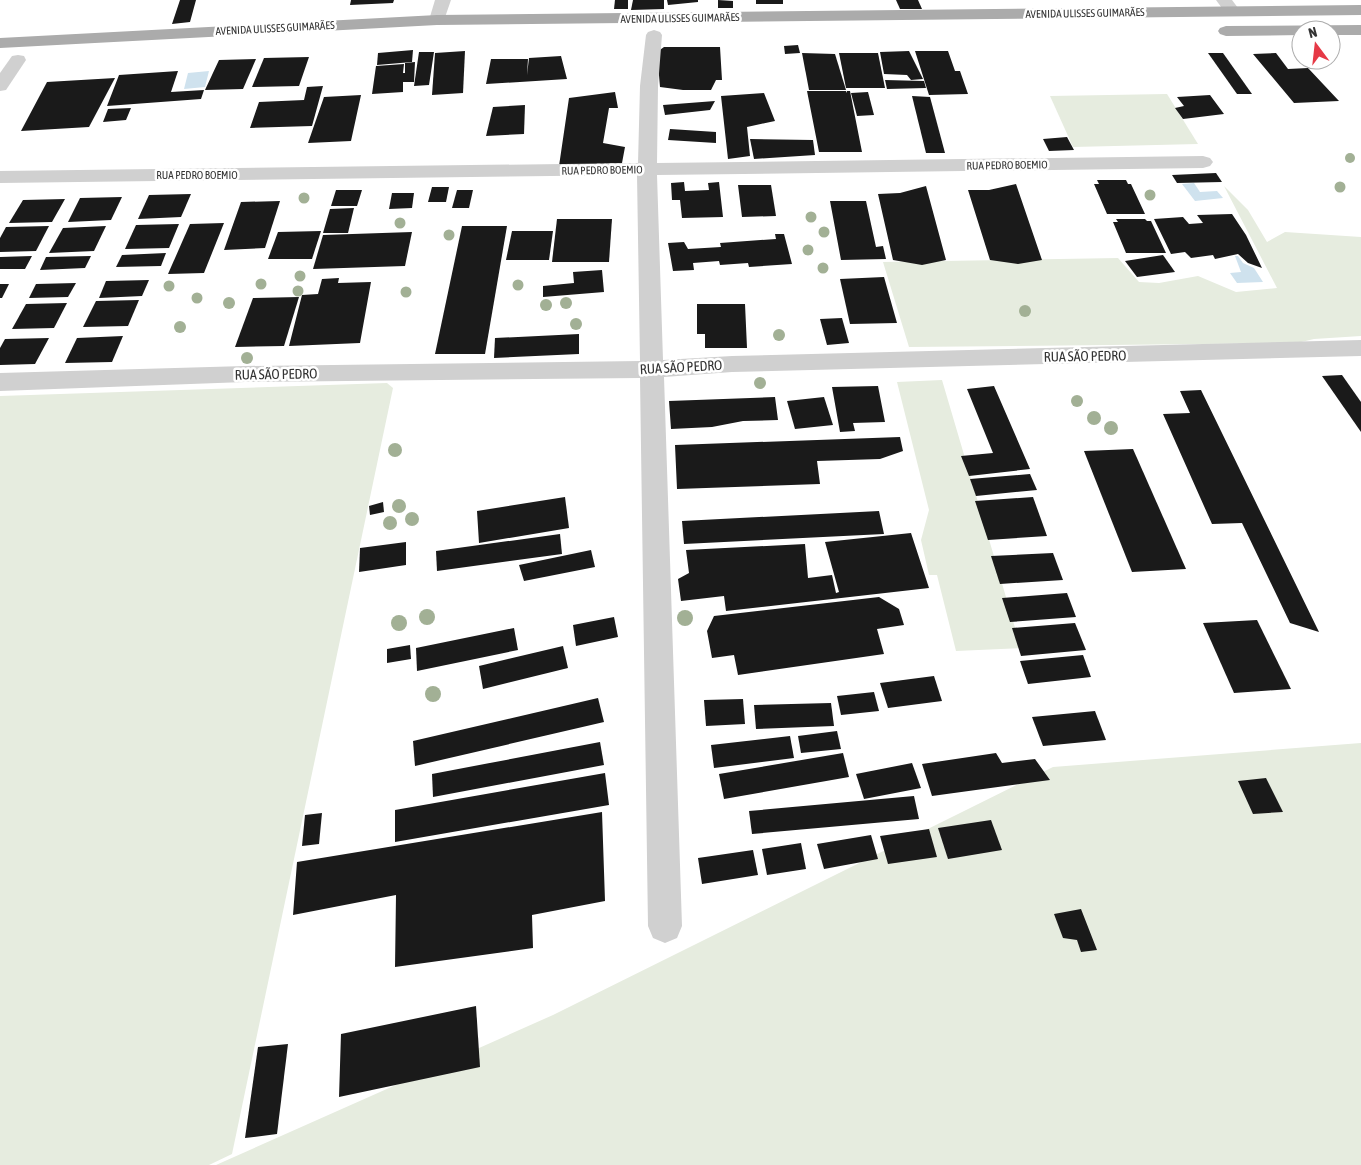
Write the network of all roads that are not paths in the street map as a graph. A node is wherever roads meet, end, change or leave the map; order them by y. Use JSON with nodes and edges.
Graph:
{"nodes":[{"id":1,"x":443,"y":0,"type":"edge"},
{"id":2,"x":1229,"y":6,"type":"edge"},
{"id":3,"x":1361,"y":10,"type":"edge"},
{"id":4,"x":437,"y":20,"type":"junction"},
{"id":5,"x":1291,"y":30,"type":"edge"},
{"id":6,"x":1341,"y":30,"type":"edge"},
{"id":7,"x":1361,"y":30,"type":"edge"},
{"id":8,"x":1211,"y":31,"type":"dead end"},
{"id":9,"x":654,"y":35,"type":"dead end"},
{"id":10,"x":0,"y":43,"type":"edge"},
{"id":11,"x":213,"y":48,"type":"dead end"},
{"id":12,"x":154,"y":51,"type":"dead end"},
{"id":13,"x":37,"y":58,"type":"dead end"},
{"id":14,"x":18,"y":60,"type":"junction"},
{"id":15,"x":0,"y":61,"type":"edge"},
{"id":16,"x":0,"y":86,"type":"edge"},
{"id":17,"x":1204,"y":162,"type":"dead end"},
{"id":18,"x":647,"y":170,"type":"junction"},
{"id":19,"x":0,"y":177,"type":"edge"},
{"id":20,"x":1361,"y":348,"type":"edge"},
{"id":21,"x":652,"y":369,"type":"junction"},
{"id":22,"x":0,"y":382,"type":"edge"},
{"id":23,"x":665,"y":926,"type":"dead end"}],
"edges":[{"from":1,"to":4,"type":"street"},
{"from":2,"to":3,"type":"main road","name":"AVENIDA ULISSES GUIMARÃES"},
{"from":2,"to":4,"type":"main road","name":"AVENIDA ULISSES GUIMARÃES"},
{"from":4,"to":10,"type":"main road","name":"AVENIDA ULISSES GUIMARÃES"},
{"from":5,"to":8,"type":"main road"},
{"from":6,"to":7,"type":"main road"},
{"from":9,"to":18,"type":"street"},
{"from":11,"to":12,"type":"main road","name":"AVENIDA ULISSES GUIMARÃES"},
{"from":13,"to":14,"type":"main road"},
{"from":14,"to":15,"type":"main road"},
{"from":14,"to":16,"type":"street"},
{"from":17,"to":18,"type":"street","name":"RUA PEDRO BOEMIO"},
{"from":18,"to":19,"type":"street","name":"RUA PEDRO BOEMIO"},
{"from":18,"to":21,"type":"street"},
{"from":20,"to":21,"type":"street","name":"RUA SÃO PEDRO"},
{"from":21,"to":22,"type":"street","name":"RUA SÃO PEDRO"},
{"from":21,"to":23,"type":"street"}]}
